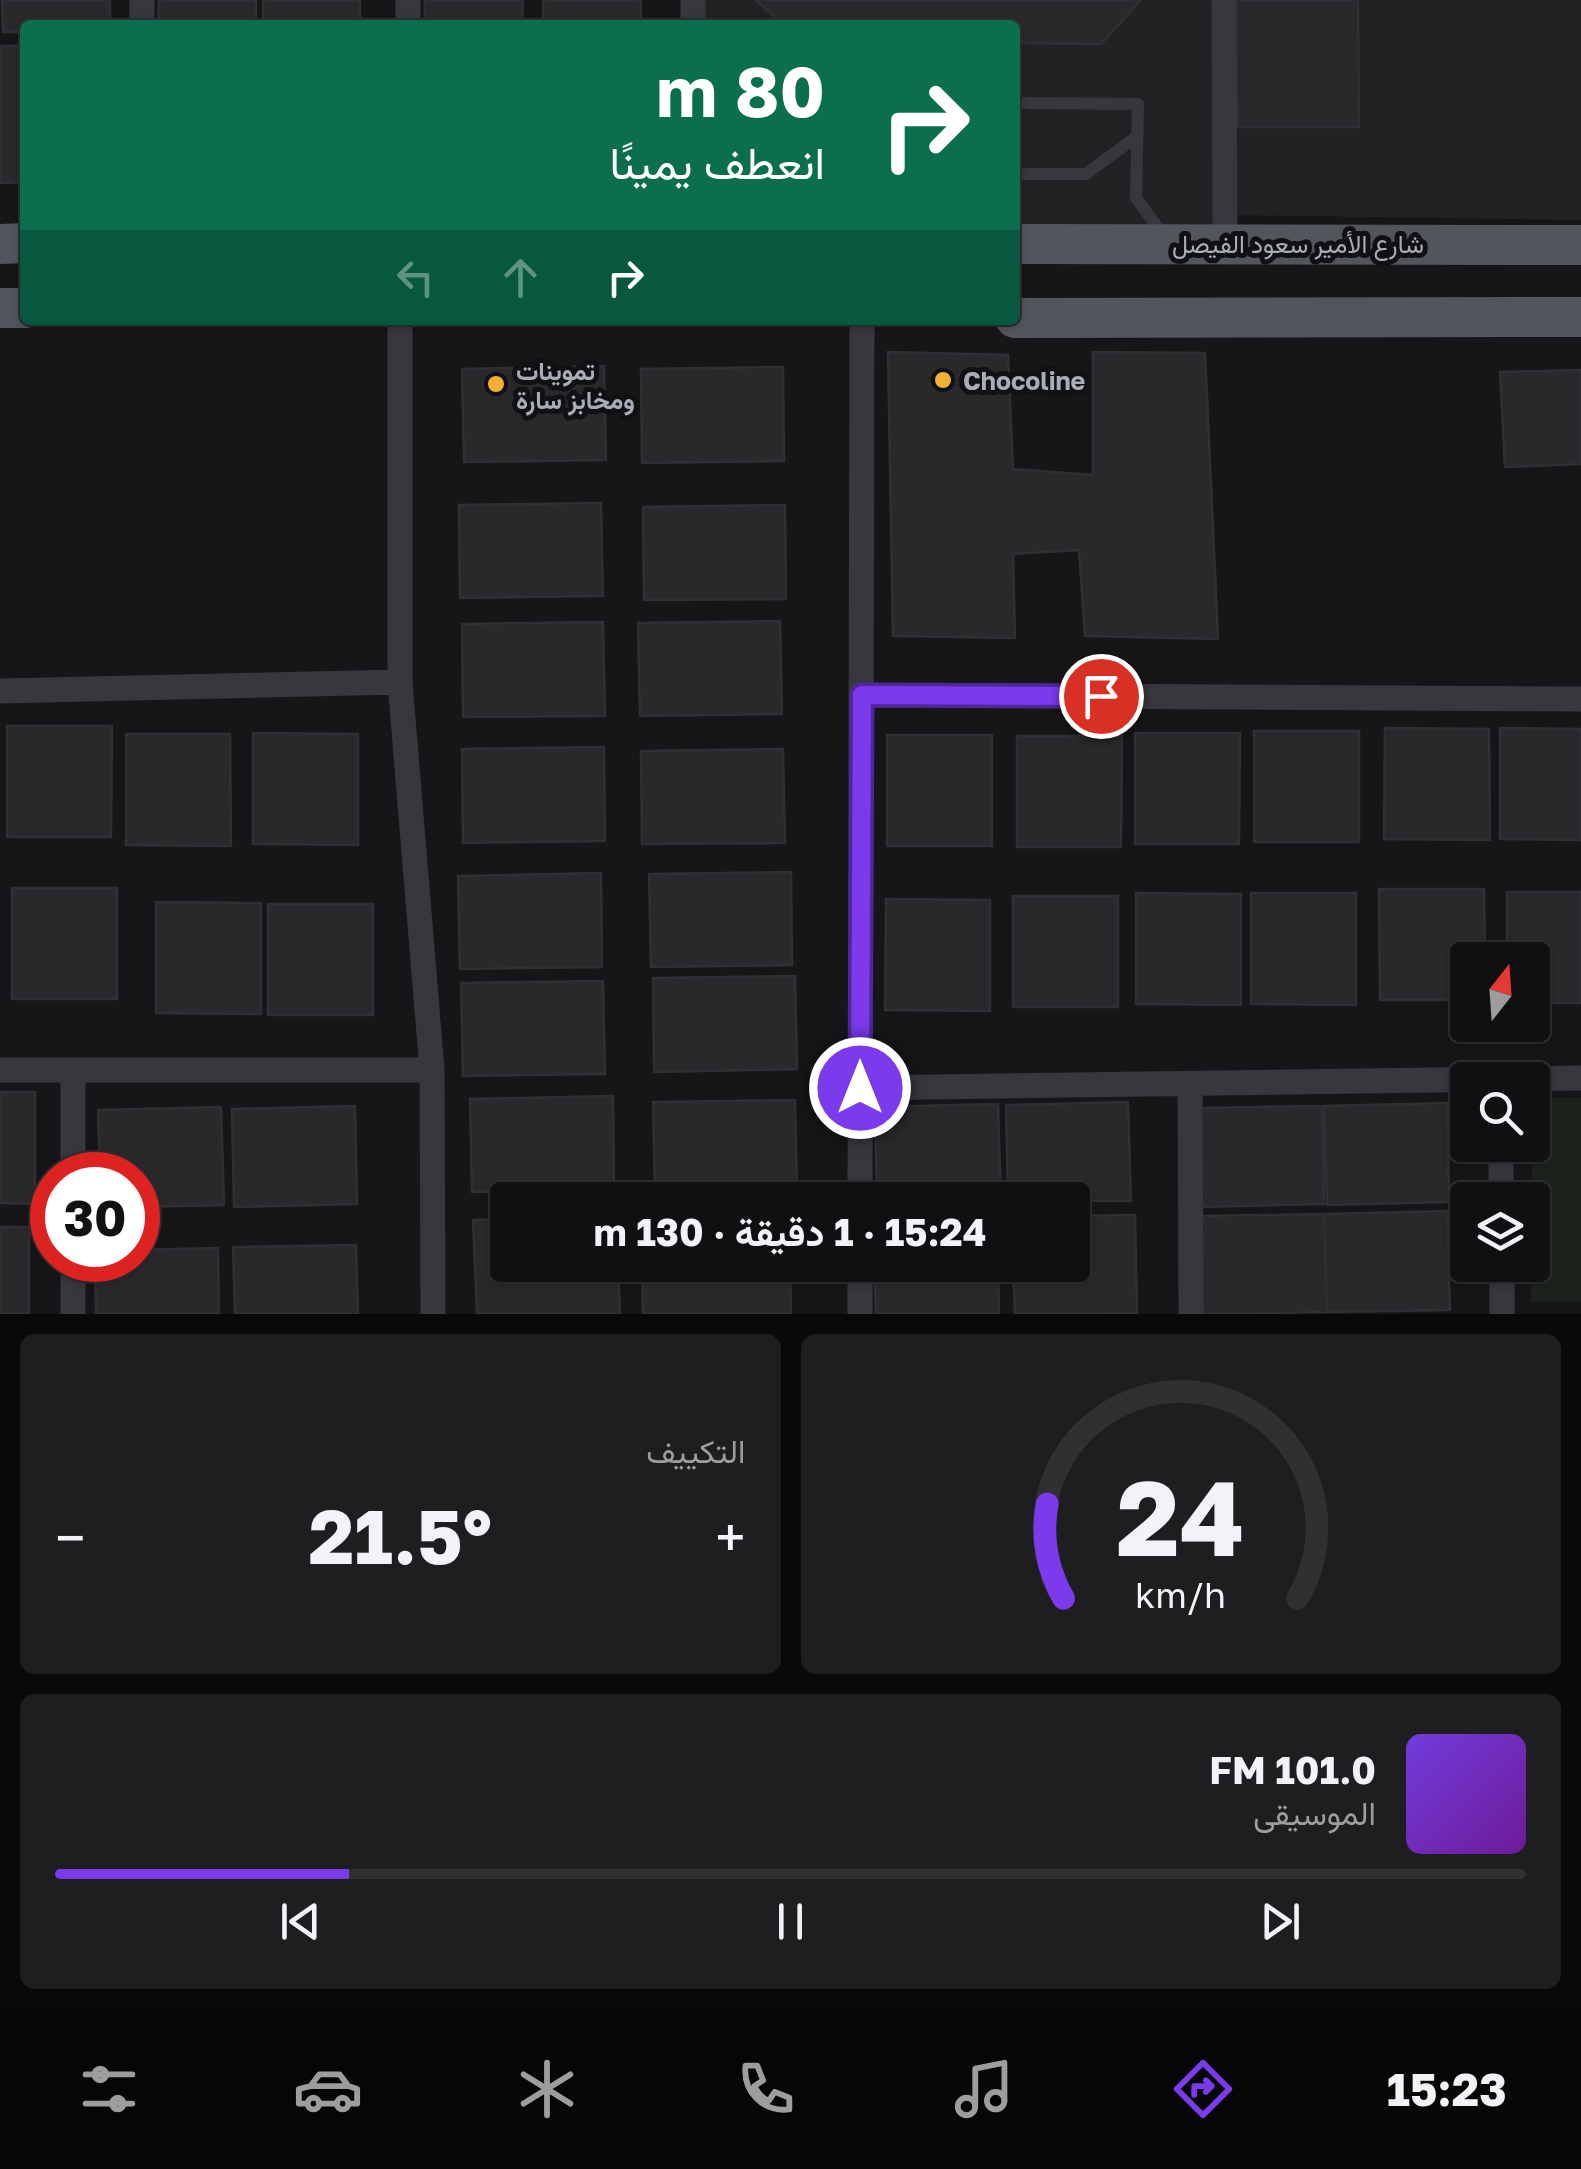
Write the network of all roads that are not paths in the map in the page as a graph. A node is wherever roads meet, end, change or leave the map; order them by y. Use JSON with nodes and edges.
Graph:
{"nodes":[{"id":1,"x":1224,"y":0,"type":"edge"},
{"id":2,"x":1020,"y":103,"type":"edge"},
{"id":3,"x":1136,"y":137,"type":"junction"},
{"id":4,"x":1020,"y":174,"type":"edge"},
{"id":5,"x":1168,"y":242,"type":"junction"},
{"id":6,"x":1226,"y":242,"type":"junction"},
{"id":7,"x":1020,"y":244,"type":"edge"},
{"id":8,"x":1581,"y":246,"type":"edge"},
{"id":9,"x":1581,"y":317,"type":"edge"},
{"id":10,"x":1020,"y":318,"type":"edge"},
{"id":11,"x":400,"y":325,"type":"edge"},
{"id":12,"x":862,"y":325,"type":"edge"},
{"id":13,"x":400,"y":682,"type":"junction"},
{"id":14,"x":0,"y":692,"type":"edge"},
{"id":15,"x":862,"y":695,"type":"junction"},
{"id":16,"x":1581,"y":699,"type":"edge"},
{"id":17,"x":0,"y":1070,"type":"edge"},
{"id":18,"x":73,"y":1070,"type":"junction"},
{"id":19,"x":432,"y":1070,"type":"junction"},
{"id":20,"x":1581,"y":1078,"type":"edge"},
{"id":21,"x":1550,"y":1079,"type":"edge"},
{"id":22,"x":1450,"y":1081,"type":"edge"},
{"id":23,"x":1190,"y":1084,"type":"junction"},
{"id":24,"x":860,"y":1088,"type":"junction"},
{"id":25,"x":73,"y":1152,"type":"edge"},
{"id":26,"x":860,"y":1182,"type":"edge"},
{"id":27,"x":73,"y":1282,"type":"edge"},
{"id":28,"x":860,"y":1282,"type":"edge"},
{"id":29,"x":1502,"y":1282,"type":"edge"},
{"id":30,"x":73,"y":1314,"type":"edge"},
{"id":31,"x":433,"y":1314,"type":"edge"},
{"id":32,"x":860,"y":1314,"type":"edge"},
{"id":33,"x":1191,"y":1314,"type":"edge"},
{"id":34,"x":1502,"y":1314,"type":"edge"}],
"edges":[{"from":1,"to":6,"type":"street"},
{"from":2,"to":3,"type":"lane"},
{"from":3,"to":4,"type":"lane"},
{"from":3,"to":5,"type":"lane"},
{"from":5,"to":6,"type":"main road","name":"شارع الأمير سعود الفيصل"},
{"from":5,"to":7,"type":"main road","name":"شارع الأمير سعود الفيصل"},
{"from":6,"to":8,"type":"main road","name":"شارع الأمير سعود الفيصل"},
{"from":9,"to":10,"type":"main road"},
{"from":11,"to":13,"type":"street"},
{"from":12,"to":15,"type":"street"},
{"from":13,"to":14,"type":"street"},
{"from":13,"to":19,"type":"street"},
{"from":15,"to":16,"type":"street"},
{"from":15,"to":24,"type":"street"},
{"from":17,"to":18,"type":"street"},
{"from":18,"to":19,"type":"street"},
{"from":18,"to":25,"type":"street"},
{"from":19,"to":31,"type":"street"},
{"from":20,"to":21,"type":"street"},
{"from":22,"to":23,"type":"street"},
{"from":23,"to":24,"type":"street"},
{"from":23,"to":33,"type":"street"},
{"from":24,"to":26,"type":"street"},
{"from":27,"to":30,"type":"street"},
{"from":28,"to":32,"type":"street"},
{"from":29,"to":34,"type":"street"}]}
